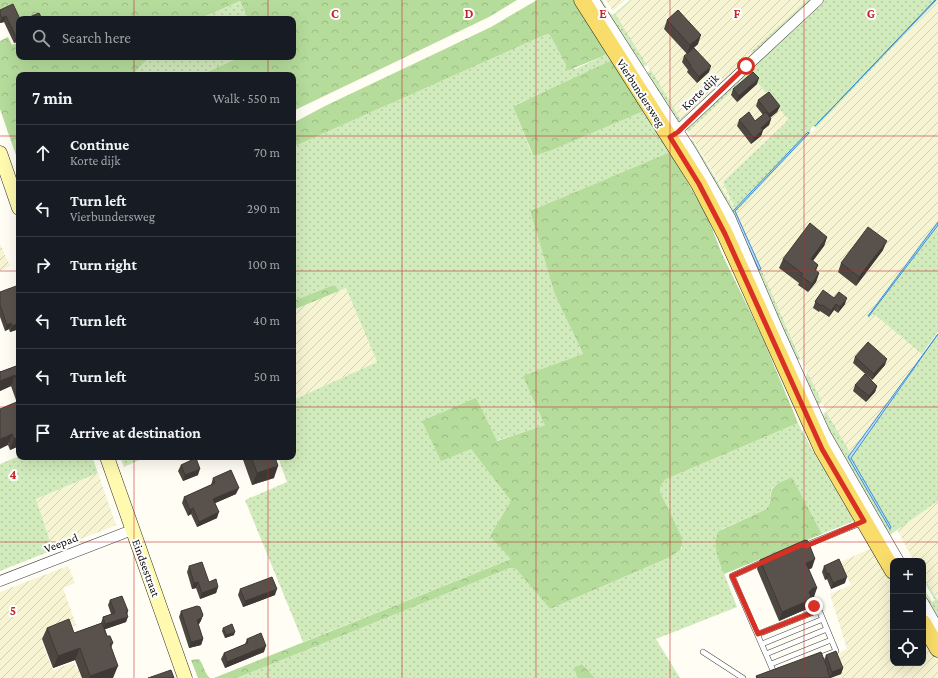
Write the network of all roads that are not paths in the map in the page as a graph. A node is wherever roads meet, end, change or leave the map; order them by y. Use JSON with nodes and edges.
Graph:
{"nodes":[{"id":1,"x":582,"y":0,"type":"edge"},
{"id":2,"x":594,"y":0,"type":"edge"},
{"id":3,"x":818,"y":0,"type":"edge"},
{"id":4,"x":674,"y":135,"type":"junction"},
{"id":5,"x":0,"y":154,"type":"edge"},
{"id":6,"x":16,"y":199,"type":"edge"},
{"id":7,"x":107,"y":460,"type":"edge"},
{"id":8,"x":864,"y":521,"type":"junction"},
{"id":9,"x":132,"y":530,"type":"junction"},
{"id":10,"x":801,"y":545,"type":"edge"},
{"id":11,"x":774,"y":558,"type":"edge"},
{"id":12,"x":897,"y":558,"type":"edge"},
{"id":13,"x":890,"y":566,"type":"edge"},
{"id":14,"x":0,"y":581,"type":"edge"},
{"id":15,"x":812,"y":601,"type":"edge"},
{"id":16,"x":926,"y":607,"type":"edge"},
{"id":17,"x":819,"y":610,"type":"junction"},
{"id":18,"x":823,"y":619,"type":"junction"},
{"id":19,"x":926,"y":628,"type":"edge"},
{"id":20,"x":938,"y":628,"type":"edge"},
{"id":21,"x":827,"y":629,"type":"junction"},
{"id":22,"x":758,"y":634,"type":"junction"},
{"id":23,"x":832,"y":640,"type":"junction"},
{"id":24,"x":762,"y":644,"type":"junction"},
{"id":25,"x":938,"y":649,"type":"edge"},
{"id":26,"x":703,"y":652,"type":"dead end"},
{"id":27,"x":766,"y":654,"type":"junction"},
{"id":28,"x":819,"y":658,"type":"junction"},
{"id":29,"x":812,"y":661,"type":"edge"},
{"id":30,"x":771,"y":664,"type":"junction"},
{"id":31,"x":821,"y":664,"type":"edge"},
{"id":32,"x":783,"y":672,"type":"edge"},
{"id":33,"x":775,"y":673,"type":"junction"},
{"id":34,"x":768,"y":675,"type":"edge"},
{"id":35,"x":185,"y":678,"type":"edge"},
{"id":36,"x":744,"y":678,"type":"edge"}],
"edges":[{"from":1,"to":4,"type":"main road","name":"Vierbundersweg"},
{"from":2,"to":4,"type":"street","name":"Vierbundersweg"},
{"from":3,"to":4,"type":"street","name":"Korte dijk"},
{"from":4,"to":8,"type":"main road","name":"Vierbundersweg"},
{"from":4,"to":12,"type":"street","name":"Vierbundersweg"},
{"from":5,"to":6,"type":"street"},
{"from":7,"to":9,"type":"street","name":"Eindsestraat"},
{"from":8,"to":10,"type":"lane"},
{"from":8,"to":13,"type":"main road","name":"Vierbundersweg"},
{"from":9,"to":14,"type":"street","name":"Veepad"},
{"from":9,"to":35,"type":"street","name":"Eindsestraat"},
{"from":11,"to":22,"type":"lane"},
{"from":15,"to":17,"type":"lane"},
{"from":16,"to":20,"type":"street"},
{"from":17,"to":18,"type":"lane"},
{"from":17,"to":22,"type":"lane"},
{"from":18,"to":21,"type":"lane"},
{"from":18,"to":24,"type":"lane"},
{"from":19,"to":25,"type":"main road"},
{"from":21,"to":23,"type":"lane"},
{"from":21,"to":27,"type":"lane"},
{"from":22,"to":24,"type":"lane"},
{"from":23,"to":28,"type":"lane"},
{"from":23,"to":30,"type":"lane"},
{"from":24,"to":27,"type":"lane"},
{"from":26,"to":36,"type":"lane"},
{"from":27,"to":30,"type":"lane"},
{"from":28,"to":29,"type":"lane"},
{"from":28,"to":31,"type":"lane"},
{"from":30,"to":33,"type":"lane"},
{"from":32,"to":33,"type":"lane"},
{"from":33,"to":34,"type":"lane"}]}
